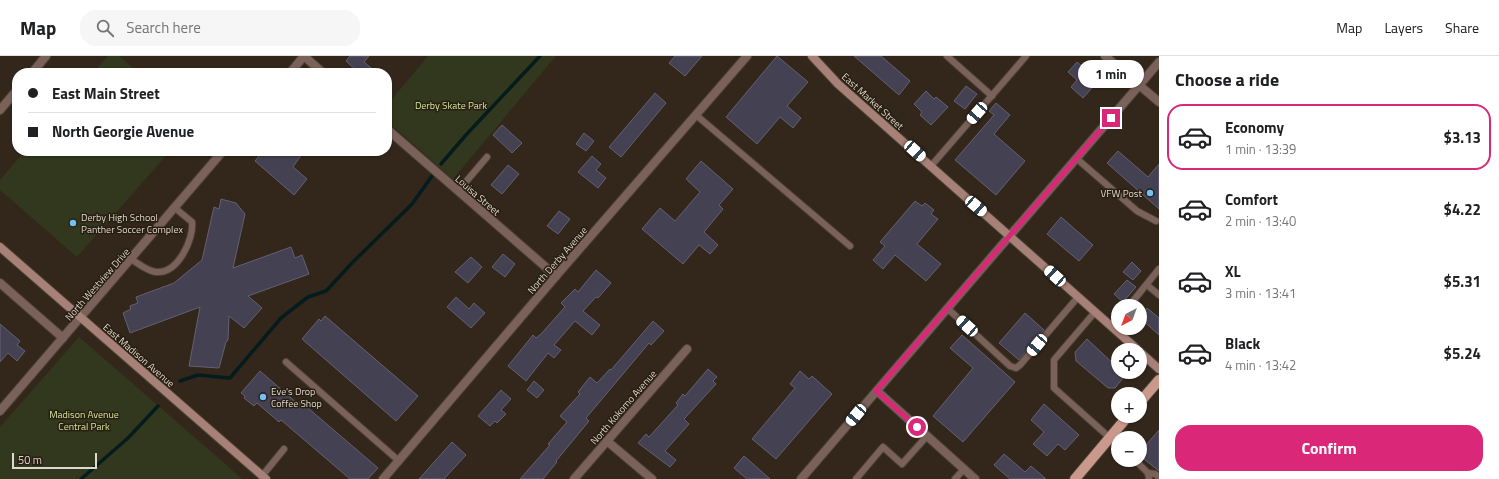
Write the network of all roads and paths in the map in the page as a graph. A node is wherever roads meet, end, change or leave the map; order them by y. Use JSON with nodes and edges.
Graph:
{"nodes":[{"id":1,"x":46,"y":56,"type":"edge"},
{"id":2,"x":304,"y":56,"type":"edge"},
{"id":3,"x":748,"y":56,"type":"edge"},
{"id":4,"x":812,"y":56,"type":"edge"},
{"id":5,"x":947,"y":56,"type":"edge"},
{"id":6,"x":1026,"y":56,"type":"edge"},
{"id":7,"x":1105,"y":56,"type":"edge"},
{"id":8,"x":1159,"y":62,"type":"edge"},
{"id":9,"x":36,"y":68,"type":"edge"},
{"id":10,"x":294,"y":68,"type":"edge"},
{"id":11,"x":317,"y":68,"type":"edge"},
{"id":12,"x":1139,"y":85,"type":"junction"},
{"id":13,"x":12,"y":96,"type":"edge"},
{"id":14,"x":992,"y":96,"type":"junction"},
{"id":15,"x":1159,"y":102,"type":"edge"},
{"id":16,"x":0,"y":110,"type":"edge"},
{"id":17,"x":696,"y":115,"type":"junction"},
{"id":18,"x":392,"y":133,"type":"edge"},
{"id":19,"x":219,"y":156,"type":"edge"},
{"id":20,"x":487,"y":157,"type":"dead end"},
{"id":21,"x":1076,"y":158,"type":"junction"},
{"id":22,"x":931,"y":166,"type":"junction"},
{"id":23,"x":458,"y":191,"type":"junction"},
{"id":24,"x":175,"y":208,"type":"junction"},
{"id":25,"x":1158,"y":221,"type":"edge"},
{"id":26,"x":1009,"y":235,"type":"junction"},
{"id":27,"x":850,"y":246,"type":"dead end"},
{"id":28,"x":0,"y":247,"type":"edge"},
{"id":29,"x":131,"y":259,"type":"junction"},
{"id":30,"x":1159,"y":269,"type":"edge"},
{"id":31,"x":556,"y":276,"type":"junction"},
{"id":32,"x":0,"y":283,"type":"edge"},
{"id":33,"x":1147,"y":284,"type":"junction"},
{"id":34,"x":1159,"y":295,"type":"edge"},
{"id":35,"x":1078,"y":297,"type":"junction"},
{"id":36,"x":1135,"y":299,"type":"edge"},
{"id":37,"x":947,"y":308,"type":"junction"},
{"id":38,"x":1095,"y":312,"type":"junction"},
{"id":39,"x":81,"y":318,"type":"junction"},
{"id":40,"x":1111,"y":326,"type":"edge"},
{"id":41,"x":1121,"y":335,"type":"edge"},
{"id":42,"x":64,"y":338,"type":"junction"},
{"id":43,"x":1130,"y":343,"type":"edge"},
{"id":44,"x":687,"y":349,"type":"dead end"},
{"id":45,"x":1147,"y":358,"type":"edge"},
{"id":46,"x":286,"y":362,"type":"dead end"},
{"id":47,"x":1159,"y":369,"type":"edge"},
{"id":48,"x":1159,"y":380,"type":"edge"},
{"id":49,"x":876,"y":391,"type":"junction"},
{"id":50,"x":1147,"y":394,"type":"edge"},
{"id":51,"x":0,"y":410,"type":"edge"},
{"id":52,"x":1122,"y":423,"type":"edge"},
{"id":53,"x":927,"y":436,"type":"junction"},
{"id":54,"x":1110,"y":438,"type":"junction"},
{"id":55,"x":607,"y":441,"type":"junction"},
{"id":56,"x":284,"y":449,"type":"dead end"},
{"id":57,"x":399,"y":461,"type":"junction"},
{"id":58,"x":1141,"y":467,"type":"edge"},
{"id":59,"x":964,"y":469,"type":"junction"},
{"id":60,"x":1148,"y":476,"type":"edge"},
{"id":61,"x":1159,"y":477,"type":"edge"},
{"id":62,"x":264,"y":478,"type":"edge"},
{"id":63,"x":386,"y":478,"type":"edge"},
{"id":64,"x":804,"y":478,"type":"edge"},
{"id":65,"x":574,"y":479,"type":"edge"},
{"id":66,"x":652,"y":479,"type":"edge"},
{"id":67,"x":856,"y":479,"type":"edge"},
{"id":68,"x":955,"y":479,"type":"edge"},
{"id":69,"x":975,"y":479,"type":"edge"},
{"id":70,"x":1075,"y":479,"type":"edge"}],
"edges":[{"from":1,"to":9,"type":"street"},
{"from":2,"to":10,"type":"street"},
{"from":2,"to":11,"type":"street"},
{"from":3,"to":17,"type":"street","name":"North Derby Avenue"},
{"from":4,"to":22,"type":"street","name":"East Market Street"},
{"from":5,"to":14,"type":"lane"},
{"from":6,"to":14,"type":"lane"},
{"from":7,"to":12,"type":"street"},
{"from":8,"to":12,"type":"street"},
{"from":12,"to":15,"type":"street"},
{"from":12,"to":21,"type":"street"},
{"from":13,"to":16,"type":"street"},
{"from":14,"to":22,"type":"lane"},
{"from":17,"to":27,"type":"lane"},
{"from":17,"to":31,"type":"street","name":"North Derby Avenue"},
{"from":18,"to":23,"type":"street","name":"Louisa Street"},
{"from":19,"to":24,"type":"street","name":"North Westview Drive"},
{"from":20,"to":23,"type":"lane"},
{"from":21,"to":25,"type":"lane"},
{"from":21,"to":26,"type":"street"},
{"from":22,"to":26,"type":"street","name":"East Market Street"},
{"from":23,"to":31,"type":"street","name":"Louisa Street"},
{"from":24,"to":29,"type":"street","name":"North Westview Drive"},
{"from":24,"to":29,"type":"lane"},
{"from":26,"to":35,"type":"street","name":"East Market Street"},
{"from":26,"to":37,"type":"street"},
{"from":28,"to":39,"type":"street","name":"East Madison Avenue"},
{"from":29,"to":39,"type":"street","name":"North Westview Drive"},
{"from":30,"to":33,"type":"lane"},
{"from":31,"to":57,"type":"street","name":"North Derby Avenue"},
{"from":32,"to":42,"type":"street"},
{"from":33,"to":34,"type":"lane"},
{"from":33,"to":36,"type":"lane"},
{"from":35,"to":37,"type":"lane"},
{"from":35,"to":38,"type":"street","name":"East Market Street"},
{"from":37,"to":49,"type":"street"},
{"from":38,"to":40,"type":"street","name":"East Market Street"},
{"from":38,"to":54,"type":"lane"},
{"from":39,"to":42,"type":"street","name":"North Westview Drive"},
{"from":39,"to":62,"type":"street","name":"East Madison Avenue"},
{"from":41,"to":43,"type":"street","name":"East Market Street"},
{"from":42,"to":51,"type":"street","name":"North Westview Drive"},
{"from":44,"to":55,"type":"street","name":"North Kokomo Avenue"},
{"from":45,"to":47,"type":"street","name":"East Market Street"},
{"from":46,"to":57,"type":"lane"},
{"from":48,"to":50,"type":"main road"},
{"from":49,"to":53,"type":"street"},
{"from":49,"to":64,"type":"street"},
{"from":52,"to":54,"type":"main road"},
{"from":53,"to":59,"type":"street"},
{"from":53,"to":67,"type":"lane"},
{"from":54,"to":70,"type":"main road"},
{"from":55,"to":65,"type":"street","name":"North Kokomo Avenue"},
{"from":55,"to":66,"type":"street"},
{"from":56,"to":62,"type":"lane"},
{"from":57,"to":63,"type":"street","name":"North Derby Avenue"},
{"from":58,"to":60,"type":"lane"},
{"from":59,"to":68,"type":"lane"},
{"from":59,"to":69,"type":"street"},
{"from":60,"to":61,"type":"lane"}]}
